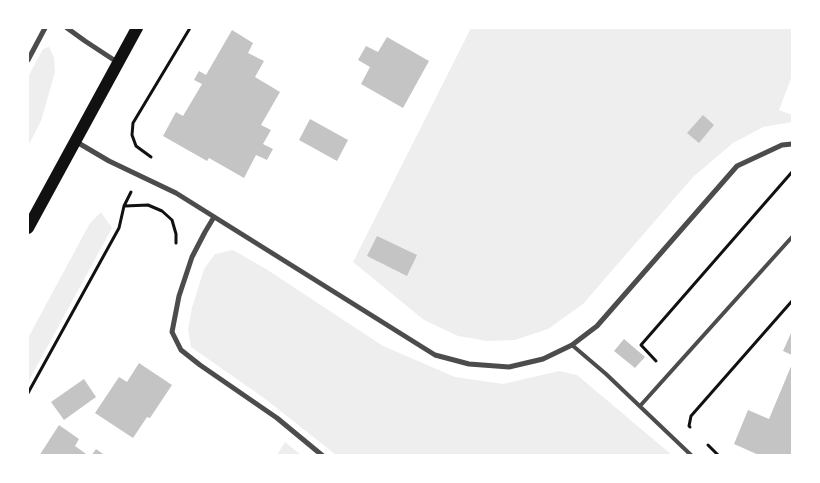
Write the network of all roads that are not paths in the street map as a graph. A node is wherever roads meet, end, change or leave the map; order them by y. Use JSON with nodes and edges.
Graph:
{"nodes":[{"id":1,"x":45,"y":28,"type":"edge"},
{"id":2,"x":67,"y":28,"type":"edge"},
{"id":3,"x":137,"y":28,"type":"edge"},
{"id":4,"x":28,"y":60,"type":"edge"},
{"id":5,"x":117,"y":62,"type":"junction"},
{"id":6,"x":75,"y":141,"type":"junction"},
{"id":7,"x":792,"y":144,"type":"edge"},
{"id":8,"x":214,"y":217,"type":"junction"},
{"id":9,"x":28,"y":228,"type":"edge"},
{"id":10,"x":792,"y":237,"type":"edge"},
{"id":11,"x":572,"y":345,"type":"junction"},
{"id":12,"x":640,"y":406,"type":"junction"},
{"id":13,"x":323,"y":456,"type":"edge"},
{"id":14,"x":692,"y":456,"type":"edge"}],
"edges":[{"from":1,"to":4,"type":"street"},
{"from":2,"to":5,"type":"street"},
{"from":3,"to":5,"type":"main road"},
{"from":5,"to":6,"type":"main road"},
{"from":6,"to":8,"type":"street"},
{"from":6,"to":9,"type":"main road"},
{"from":7,"to":11,"type":"street"},
{"from":8,"to":11,"type":"street"},
{"from":8,"to":13,"type":"street"},
{"from":10,"to":12,"type":"lane"},
{"from":11,"to":12,"type":"lane"},
{"from":12,"to":14,"type":"lane"}]}
